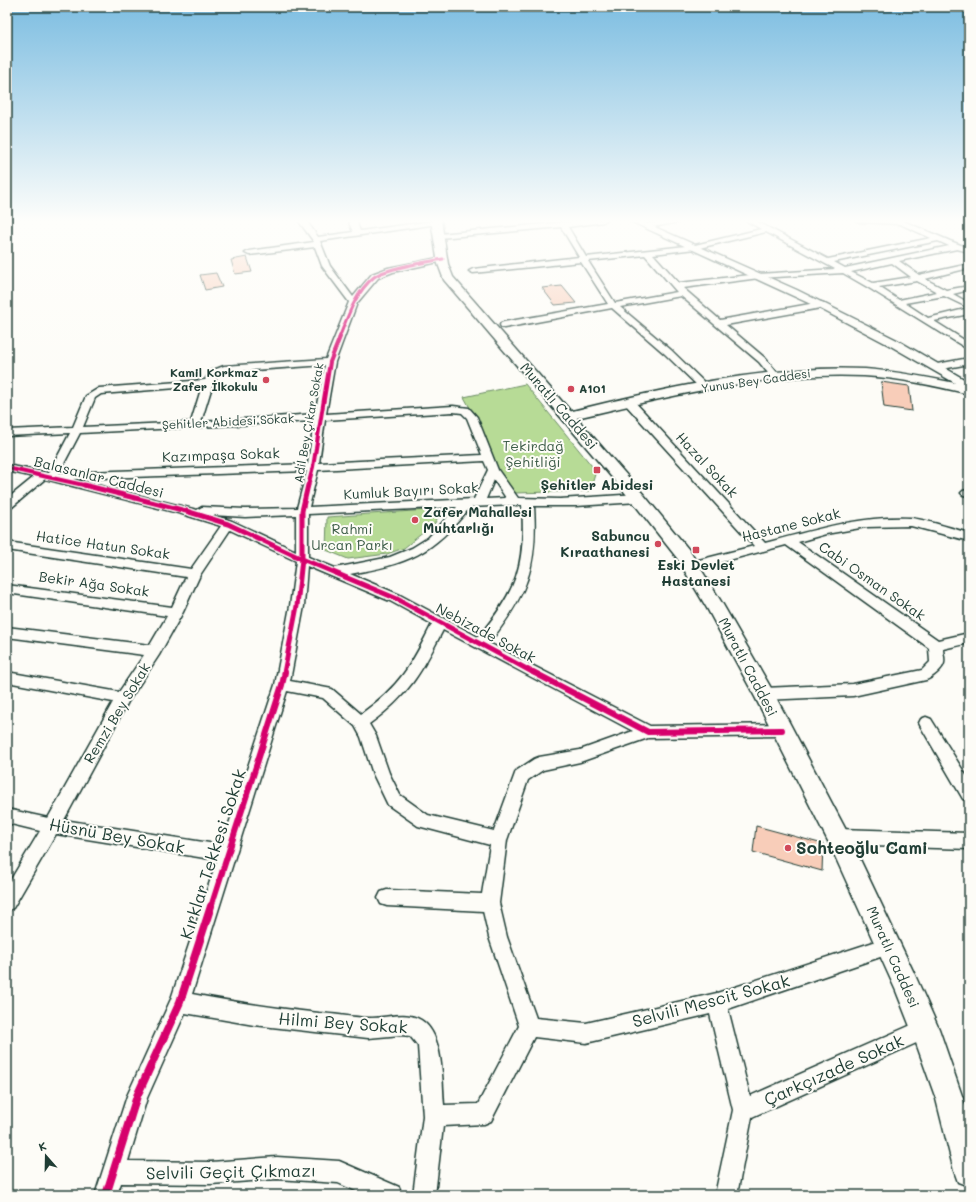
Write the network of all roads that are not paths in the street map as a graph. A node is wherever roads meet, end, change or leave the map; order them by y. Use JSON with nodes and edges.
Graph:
{"nodes":[{"id":1,"x":334,"y":276,"type":"edge"},
{"id":2,"x":375,"y":276,"type":"edge"},
{"id":3,"x":447,"y":276,"type":"edge"},
{"id":4,"x":594,"y":276,"type":"edge"},
{"id":5,"x":669,"y":276,"type":"edge"},
{"id":6,"x":759,"y":276,"type":"joint"},
{"id":7,"x":853,"y":276,"type":"edge"},
{"id":8,"x":915,"y":276,"type":"edge"},
{"id":9,"x":926,"y":276,"type":"edge"},
{"id":10,"x":918,"y":278,"type":"junction"},
{"id":11,"x":872,"y":286,"type":"junction"},
{"id":12,"x":969,"y":288,"type":"edge"},
{"id":13,"x":681,"y":290,"type":"junction"},
{"id":14,"x":947,"y":293,"type":"junction"},
{"id":15,"x":353,"y":302,"type":"junction"},
{"id":16,"x":900,"y":302,"type":"junction"},
{"id":17,"x":613,"y":305,"type":"junction"},
{"id":18,"x":821,"y":305,"type":"junction"},
{"id":19,"x":969,"y":306,"type":"edge"},
{"id":20,"x":969,"y":311,"type":"edge"},
{"id":21,"x":928,"y":320,"type":"junction"},
{"id":22,"x":720,"y":323,"type":"junction"},
{"id":23,"x":504,"y":325,"type":"dead end"},
{"id":24,"x":969,"y":347,"type":"edge"},
{"id":25,"x":969,"y":360,"type":"edge"},
{"id":26,"x":330,"y":362,"type":"junction"},
{"id":27,"x":937,"y":367,"type":"junction"},
{"id":28,"x":775,"y":376,"type":"junction"},
{"id":29,"x":208,"y":383,"type":"junction"},
{"id":30,"x":704,"y":387,"type":"junction"},
{"id":31,"x":969,"y":387,"type":"edge"},
{"id":32,"x":969,"y":390,"type":"edge"},
{"id":33,"x":629,"y":402,"type":"junction"},
{"id":34,"x":568,"y":416,"type":"junction"},
{"id":35,"x":320,"y":417,"type":"junction"},
{"id":36,"x":195,"y":425,"type":"junction"},
{"id":37,"x":76,"y":431,"type":"junction"},
{"id":38,"x":7,"y":433,"type":"edge"},
{"id":39,"x":488,"y":458,"type":"junction"},
{"id":40,"x":314,"y":467,"type":"junction"},
{"id":41,"x":7,"y":468,"type":"edge"},
{"id":42,"x":493,"y":470,"type":"junction"},
{"id":43,"x":47,"y":476,"type":"junction"},
{"id":44,"x":638,"y":498,"type":"junction"},
{"id":45,"x":514,"y":501,"type":"junction"},
{"id":46,"x":528,"y":502,"type":"junction"},
{"id":47,"x":473,"y":503,"type":"junction"},
{"id":48,"x":7,"y":506,"type":"edge"},
{"id":49,"x":186,"y":511,"type":"junction"},
{"id":50,"x":302,"y":511,"type":"junction"},
{"id":51,"x":228,"y":524,"type":"junction"},
{"id":52,"x":969,"y":537,"type":"edge"},
{"id":53,"x":788,"y":541,"type":"junction"},
{"id":54,"x":7,"y":546,"type":"edge"},
{"id":55,"x":763,"y":548,"type":"junction"},
{"id":56,"x":302,"y":559,"type":"junction"},
{"id":57,"x":691,"y":566,"type":"junction"},
{"id":58,"x":337,"y":572,"type":"junction"},
{"id":59,"x":194,"y":574,"type":"junction"},
{"id":60,"x":7,"y":589,"type":"edge"},
{"id":61,"x":176,"y":612,"type":"junction"},
{"id":62,"x":440,"y":622,"type":"junction"},
{"id":63,"x":7,"y":632,"type":"edge"},
{"id":64,"x":969,"y":638,"type":"edge"},
{"id":65,"x":480,"y":644,"type":"junction"},
{"id":66,"x":936,"y":646,"type":"junction"},
{"id":67,"x":154,"y":651,"type":"junction"},
{"id":68,"x":7,"y":677,"type":"edge"},
{"id":69,"x":282,"y":685,"type":"junction"},
{"id":70,"x":764,"y":694,"type":"junction"},
{"id":71,"x":123,"y":698,"type":"junction"},
{"id":72,"x":360,"y":722,"type":"junction"},
{"id":73,"x":926,"y":723,"type":"dead end"},
{"id":74,"x":782,"y":730,"type":"junction"},
{"id":75,"x":648,"y":732,"type":"junction"},
{"id":76,"x":969,"y":794,"type":"edge"},
{"id":77,"x":7,"y":816,"type":"edge"},
{"id":78,"x":52,"y":826,"type":"junction"},
{"id":79,"x":838,"y":837,"type":"junction"},
{"id":80,"x":499,"y":840,"type":"junction"},
{"id":81,"x":969,"y":841,"type":"edge"},
{"id":82,"x":227,"y":854,"type":"junction"},
{"id":83,"x":387,"y":898,"type":"dead end"},
{"id":84,"x":7,"y":902,"type":"edge"},
{"id":85,"x":490,"y":903,"type":"junction"},
{"id":86,"x":889,"y":946,"type":"junction"},
{"id":87,"x":180,"y":1002,"type":"junction"},
{"id":88,"x":717,"y":1003,"type":"junction"},
{"id":89,"x":529,"y":1027,"type":"junction"},
{"id":90,"x":925,"y":1029,"type":"junction"},
{"id":91,"x":950,"y":1099,"type":"junction"},
{"id":92,"x":743,"y":1110,"type":"junction"},
{"id":93,"x":434,"y":1116,"type":"junction"},
{"id":94,"x":969,"y":1132,"type":"edge"},
{"id":95,"x":969,"y":1171,"type":"edge"},
{"id":96,"x":114,"y":1172,"type":"junction"},
{"id":97,"x":106,"y":1195,"type":"edge"},
{"id":98,"x":391,"y":1195,"type":"edge"},
{"id":99,"x":424,"y":1195,"type":"edge"},
{"id":100,"x":726,"y":1195,"type":"edge"}],
"edges":[{"from":1,"to":15,"type":"street"},
{"from":2,"to":15,"type":"street","name":"Adil Bey Çıkar Sokak"},
{"from":3,"to":34,"type":"main road","name":"Muratlı Caddesi"},
{"from":4,"to":17,"type":"street"},
{"from":5,"to":13,"type":"street"},
{"from":6,"to":13,"type":"street"},
{"from":6,"to":18,"type":"street"},
{"from":7,"to":11,"type":"street"},
{"from":8,"to":10,"type":"street"},
{"from":9,"to":10,"type":"street"},
{"from":10,"to":11,"type":"street"},
{"from":10,"to":14,"type":"street"},
{"from":11,"to":16,"type":"street"},
{"from":12,"to":14,"type":"street"},
{"from":13,"to":17,"type":"street"},
{"from":13,"to":22,"type":"street"},
{"from":14,"to":16,"type":"street"},
{"from":14,"to":19,"type":"street"},
{"from":15,"to":26,"type":"street","name":"Adil Bey Çıkar Sokak"},
{"from":16,"to":21,"type":"street"},
{"from":17,"to":23,"type":"street"},
{"from":17,"to":30,"type":"street"},
{"from":18,"to":22,"type":"street"},
{"from":18,"to":27,"type":"street"},
{"from":20,"to":21,"type":"street"},
{"from":21,"to":24,"type":"street"},
{"from":22,"to":28,"type":"street"},
{"from":25,"to":27,"type":"street"},
{"from":26,"to":29,"type":"street"},
{"from":26,"to":35,"type":"street","name":"Adil Bey Çıkar Sokak"},
{"from":27,"to":31,"type":"street"},
{"from":28,"to":30,"type":"street","name":"Yunus Bey Caddesi"},
{"from":28,"to":32,"type":"street","name":"Yunus Bey Caddesi"},
{"from":29,"to":36,"type":"street"},
{"from":29,"to":37,"type":"street"},
{"from":30,"to":33,"type":"street","name":"Yunus Bey Caddesi"},
{"from":33,"to":34,"type":"street","name":"Yunus Bey Caddesi"},
{"from":33,"to":55,"type":"street","name":"Hazal Sokak"},
{"from":34,"to":44,"type":"main road","name":"Muratlı Caddesi"},
{"from":35,"to":36,"type":"street","name":"Şehitler Abidesi Sokak"},
{"from":35,"to":39,"type":"street","name":"Şehitler Abidesi Sokak"},
{"from":35,"to":40,"type":"street","name":"Adil Bey Çıkar Sokak"},
{"from":36,"to":37,"type":"street","name":"Şehitler Abidesi Sokak"},
{"from":37,"to":38,"type":"street","name":"Şehitler Abidesi Sokak"},
{"from":37,"to":43,"type":"street"},
{"from":39,"to":40,"type":"street","name":"Kazımpaşa Sokak"},
{"from":39,"to":42,"type":"street","name":"Şehitler Abidesi Sokak"},
{"from":40,"to":43,"type":"street","name":"Kazımpaşa Sokak"},
{"from":40,"to":50,"type":"street","name":"Adil Bey Çıkar Sokak"},
{"from":41,"to":43,"type":"street","name":"Balasanlar Caddesi"},
{"from":42,"to":45,"type":"street","name":"Şehitler Abidesi Sokak"},
{"from":42,"to":47,"type":"street"},
{"from":43,"to":48,"type":"street"},
{"from":43,"to":49,"type":"street","name":"Balasanlar Caddesi"},
{"from":44,"to":46,"type":"street","name":"Kumluk Bayırı Sokak"},
{"from":44,"to":57,"type":"main road","name":"Muratlı Caddesi"},
{"from":45,"to":46,"type":"street","name":"Kumluk Bayırı Sokak"},
{"from":45,"to":47,"type":"street","name":"Kumluk Bayırı Sokak"},
{"from":46,"to":65,"type":"street"},
{"from":47,"to":50,"type":"street","name":"Kumluk Bayırı Sokak"},
{"from":47,"to":58,"type":"street"},
{"from":49,"to":50,"type":"street","name":"Kumluk Bayırı Sokak"},
{"from":49,"to":51,"type":"street","name":"Nebizade Sokak"},
{"from":50,"to":56,"type":"street","name":"Kırklar Tekkesi Sokak"},
{"from":51,"to":56,"type":"street","name":"Nebizade Sokak"},
{"from":51,"to":59,"type":"street","name":"Remzi Bey Sokak"},
{"from":52,"to":53,"type":"street","name":"Hastane Sokak"},
{"from":53,"to":55,"type":"street","name":"Hastane Sokak"},
{"from":53,"to":66,"type":"street","name":"Cabi Osman Sokak"},
{"from":54,"to":59,"type":"street","name":"Hatice Hatun Sokak"},
{"from":55,"to":57,"type":"street","name":"Hastane Sokak"},
{"from":56,"to":58,"type":"street","name":"Nebizade Sokak"},
{"from":56,"to":69,"type":"street","name":"Kırklar Tekkesi Sokak"},
{"from":57,"to":70,"type":"main road","name":"Muratlı Caddesi"},
{"from":58,"to":62,"type":"street","name":"Nebizade Sokak"},
{"from":59,"to":61,"type":"street","name":"Remzi Bey Sokak"},
{"from":60,"to":61,"type":"street","name":"Bekir Ağa Sokak"},
{"from":61,"to":67,"type":"street","name":"Remzi Bey Sokak"},
{"from":62,"to":65,"type":"street","name":"Nebizade Sokak"},
{"from":62,"to":72,"type":"street"},
{"from":63,"to":67,"type":"street"},
{"from":64,"to":66,"type":"street"},
{"from":65,"to":75,"type":"street","name":"Nebizade Sokak"},
{"from":66,"to":70,"type":"street"},
{"from":67,"to":71,"type":"street","name":"Remzi Bey Sokak"},
{"from":68,"to":71,"type":"street"},
{"from":69,"to":72,"type":"street"},
{"from":69,"to":82,"type":"street","name":"Kırklar Tekkesi Sokak"},
{"from":70,"to":74,"type":"main road","name":"Muratlı Caddesi"},
{"from":71,"to":78,"type":"street","name":"Remzi Bey Sokak"},
{"from":72,"to":80,"type":"street"},
{"from":73,"to":76,"type":"street"},
{"from":74,"to":75,"type":"street","name":"Nebizade Sokak"},
{"from":74,"to":79,"type":"main road","name":"Muratlı Caddesi"},
{"from":75,"to":80,"type":"street"},
{"from":77,"to":78,"type":"street","name":"Hüsnü Bey Sokak"},
{"from":78,"to":82,"type":"street","name":"Hüsnü Bey Sokak"},
{"from":78,"to":84,"type":"street","name":"Remzi Bey Sokak"},
{"from":79,"to":81,"type":"street"},
{"from":79,"to":86,"type":"main road","name":"Muratlı Caddesi"},
{"from":80,"to":85,"type":"street"},
{"from":82,"to":87,"type":"street","name":"Kırklar Tekkesi Sokak"},
{"from":83,"to":85,"type":"street"},
{"from":85,"to":89,"type":"street"},
{"from":86,"to":88,"type":"street","name":"Selvili Mescit Sokak"},
{"from":86,"to":90,"type":"main road","name":"Muratlı Caddesi"},
{"from":87,"to":93,"type":"street","name":"Hilmi Bey Sokak"},
{"from":87,"to":96,"type":"street","name":"Kırklar Tekkesi Sokak"},
{"from":88,"to":89,"type":"street","name":"Selvili Mescit Sokak"},
{"from":88,"to":92,"type":"street"},
{"from":89,"to":93,"type":"street"},
{"from":90,"to":91,"type":"main road","name":"Muratlı Caddesi"},
{"from":90,"to":92,"type":"street","name":"Çarkçızade Sokak"},
{"from":91,"to":94,"type":"street"},
{"from":91,"to":95,"type":"main road","name":"Muratlı Caddesi"},
{"from":92,"to":100,"type":"street"},
{"from":93,"to":99,"type":"street"},
{"from":96,"to":97,"type":"street","name":"Kırklar Tekkesi Sokak"},
{"from":96,"to":98,"type":"street","name":"Selvili Geçit Çıkmazı"}]}
